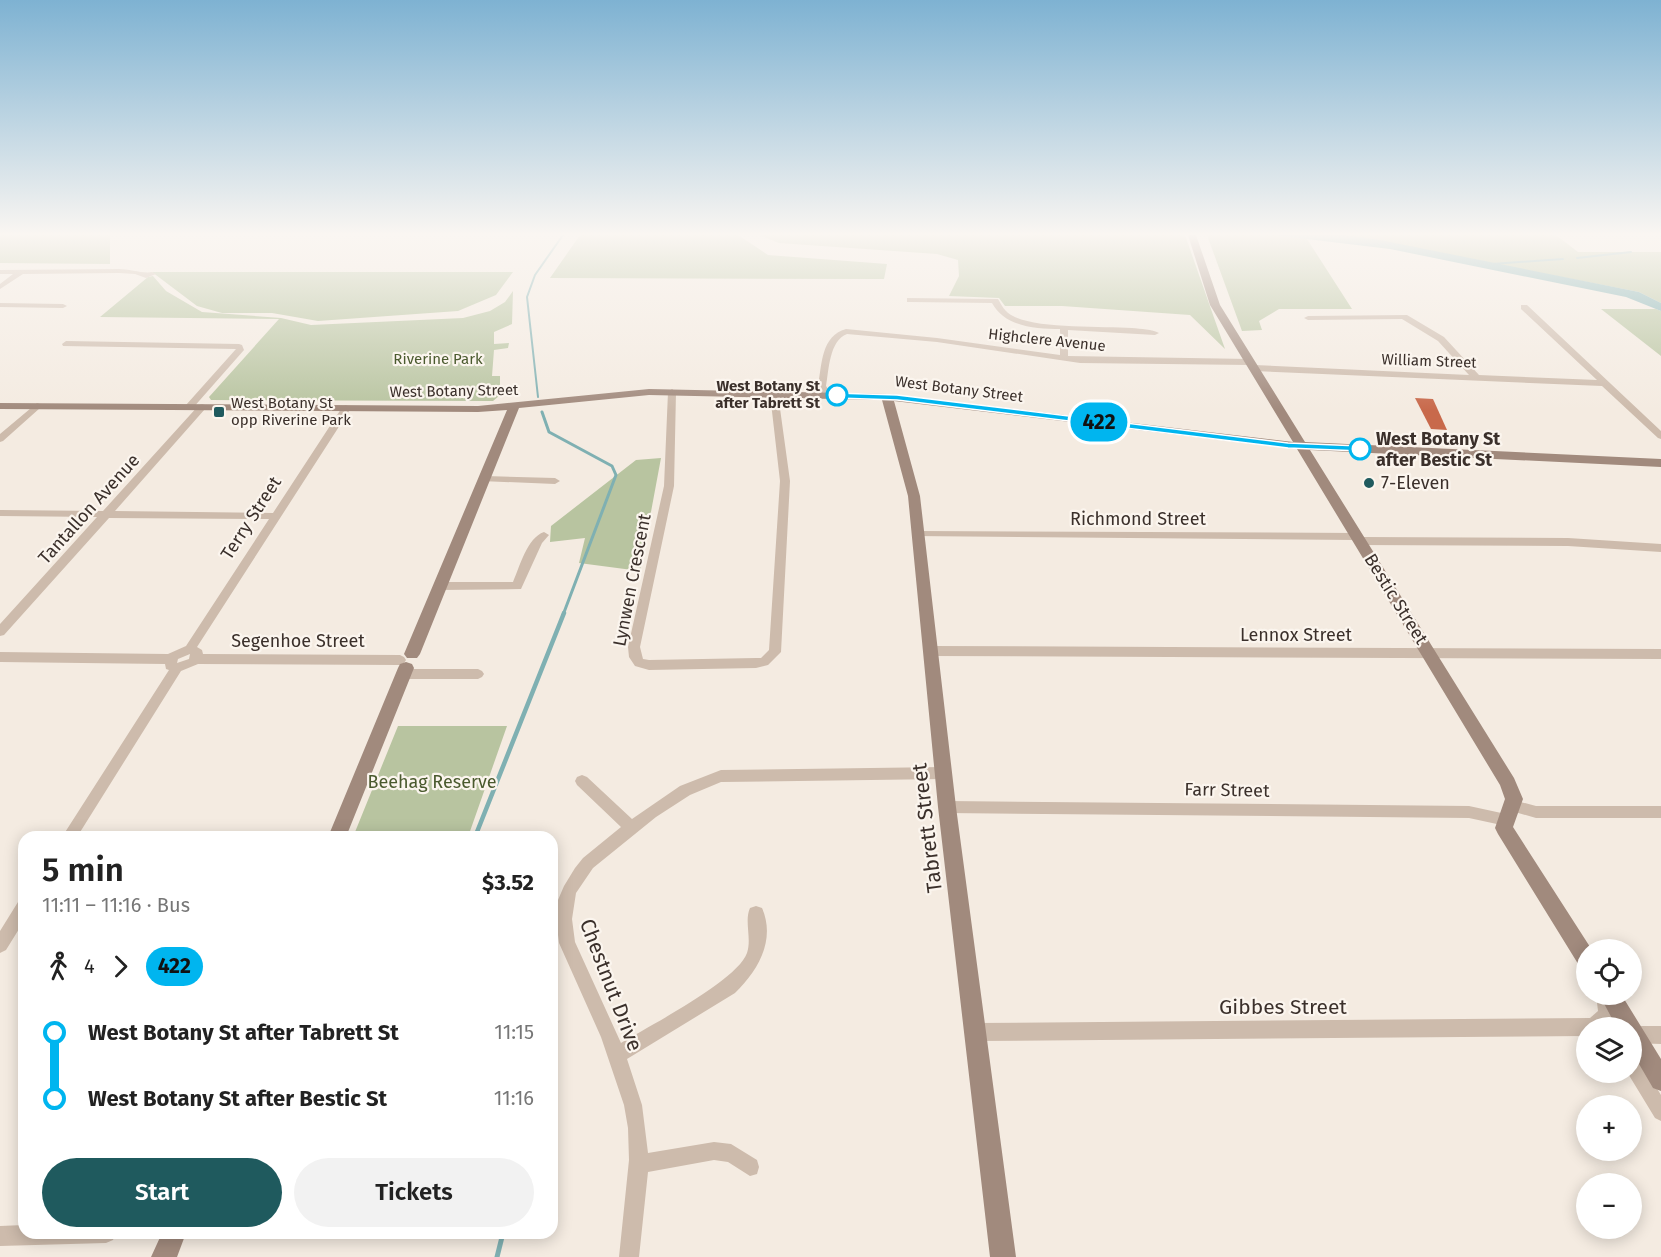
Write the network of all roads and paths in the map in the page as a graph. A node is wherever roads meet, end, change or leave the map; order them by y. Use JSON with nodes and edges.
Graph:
{"nodes":[{"id":1,"x":1212,"y":294,"type":"edge"},
{"id":2,"x":910,"y":300,"type":"dead end"},
{"id":3,"x":0,"y":305,"type":"edge"},
{"id":4,"x":63,"y":306,"type":"dead end"},
{"id":5,"x":1524,"y":308,"type":"dead end"},
{"id":6,"x":1308,"y":318,"type":"dead end"},
{"id":7,"x":1064,"y":327,"type":"junction"},
{"id":8,"x":1155,"y":333,"type":"dead end"},
{"id":9,"x":66,"y":344,"type":"dead end"},
{"id":10,"x":1064,"y":358,"type":"junction"},
{"id":11,"x":1252,"y":365,"type":"junction"},
{"id":12,"x":1475,"y":376,"type":"junction"},
{"id":13,"x":1603,"y":383,"type":"junction"},
{"id":14,"x":672,"y":392,"type":"junction"},
{"id":15,"x":774,"y":394,"type":"junction"},
{"id":16,"x":827,"y":395,"type":"junction"},
{"id":17,"x":887,"y":397,"type":"junction"},
{"id":18,"x":0,"y":406,"type":"edge"},
{"id":19,"x":37,"y":406,"type":"junction"},
{"id":20,"x":189,"y":407,"type":"junction"},
{"id":21,"x":202,"y":407,"type":"junction"},
{"id":22,"x":346,"y":408,"type":"junction"},
{"id":23,"x":513,"y":408,"type":"junction"},
{"id":24,"x":1661,"y":436,"type":"edge"},
{"id":25,"x":0,"y":439,"type":"edge"},
{"id":26,"x":1301,"y":446,"type":"junction"},
{"id":27,"x":1661,"y":463,"type":"edge"},
{"id":28,"x":485,"y":479,"type":"junction"},
{"id":29,"x":555,"y":481,"type":"dead end"},
{"id":30,"x":0,"y":513,"type":"edge"},
{"id":31,"x":106,"y":514,"type":"junction"},
{"id":32,"x":276,"y":516,"type":"junction"},
{"id":33,"x":918,"y":534,"type":"junction"},
{"id":34,"x":544,"y":535,"type":"dead end"},
{"id":35,"x":1359,"y":539,"type":"junction"},
{"id":36,"x":1661,"y":548,"type":"edge"},
{"id":37,"x":440,"y":586,"type":"junction"},
{"id":38,"x":0,"y":632,"type":"edge"},
{"id":39,"x":930,"y":651,"type":"junction"},
{"id":40,"x":193,"y":654,"type":"junction"},
{"id":41,"x":1430,"y":654,"type":"junction"},
{"id":42,"x":1661,"y":654,"type":"edge"},
{"id":43,"x":0,"y":657,"type":"edge"},
{"id":44,"x":174,"y":664,"type":"junction"},
{"id":45,"x":406,"y":664,"type":"junction"},
{"id":46,"x":478,"y":674,"type":"dead end"},
{"id":47,"x":943,"y":773,"type":"junction"},
{"id":48,"x":582,"y":781,"type":"dead end"},
{"id":49,"x":947,"y":807,"type":"junction"},
{"id":50,"x":1661,"y":812,"type":"edge"},
{"id":51,"x":1509,"y":813,"type":"junction"},
{"id":52,"x":633,"y":829,"type":"junction"},
{"id":53,"x":73,"y":831,"type":"edge"},
{"id":54,"x":339,"y":831,"type":"edge"},
{"id":55,"x":756,"y":913,"type":"dead end"},
{"id":56,"x":18,"y":916,"type":"edge"},
{"id":57,"x":1576,"y":943,"type":"edge"},
{"id":58,"x":0,"y":945,"type":"edge"},
{"id":59,"x":1576,"y":1027,"type":"edge"},
{"id":60,"x":975,"y":1032,"type":"junction"},
{"id":61,"x":1642,"y":1032,"type":"edge"},
{"id":62,"x":1661,"y":1035,"type":"edge"},
{"id":63,"x":1642,"y":1048,"type":"edge"},
{"id":64,"x":615,"y":1056,"type":"junction"},
{"id":65,"x":1661,"y":1080,"type":"edge"},
{"id":66,"x":1642,"y":1081,"type":"edge"},
{"id":67,"x":1661,"y":1112,"type":"edge"},
{"id":68,"x":639,"y":1164,"type":"junction"},
{"id":69,"x":750,"y":1167,"type":"dead end"},
{"id":70,"x":18,"y":1235,"type":"edge"},
{"id":71,"x":0,"y":1236,"type":"edge"},
{"id":72,"x":172,"y":1239,"type":"edge"},
{"id":73,"x":164,"y":1257,"type":"edge"},
{"id":74,"x":629,"y":1257,"type":"edge"},
{"id":75,"x":1003,"y":1257,"type":"edge"}],
"edges":[{"from":1,"to":11,"type":"main road","name":"Bestic Street"},
{"from":2,"to":7,"type":"street"},
{"from":3,"to":4,"type":"street"},
{"from":5,"to":13,"type":"street"},
{"from":6,"to":12,"type":"street"},
{"from":7,"to":8,"type":"street"},
{"from":7,"to":10,"type":"street"},
{"from":9,"to":20,"type":"street"},
{"from":10,"to":11,"type":"street","name":"Highclere Avenue"},
{"from":10,"to":16,"type":"street","name":"Highclere Avenue"},
{"from":11,"to":12,"type":"street","name":"William Street"},
{"from":11,"to":26,"type":"main road","name":"Bestic Street"},
{"from":12,"to":13,"type":"street","name":"William Street"},
{"from":13,"to":24,"type":"street"},
{"from":14,"to":15,"type":"main road","name":"West Botany Street"},
{"from":14,"to":15,"type":"street","name":"Lynwen Crescent"},
{"from":14,"to":23,"type":"main road","name":"West Botany Street"},
{"from":15,"to":16,"type":"main road","name":"West Botany Street"},
{"from":16,"to":17,"type":"main road","name":"West Botany Street"},
{"from":17,"to":26,"type":"main road","name":"West Botany Street"},
{"from":17,"to":33,"type":"main road","name":"Tabrett Street"},
{"from":18,"to":19,"type":"main road","name":"West Botany Street"},
{"from":19,"to":20,"type":"main road","name":"West Botany Street"},
{"from":19,"to":25,"type":"street"},
{"from":20,"to":21,"type":"main road","name":"West Botany Street"},
{"from":21,"to":22,"type":"main road","name":"West Botany Street"},
{"from":21,"to":31,"type":"street","name":"Tantallon Avenue"},
{"from":22,"to":23,"type":"main road","name":"West Botany Street"},
{"from":22,"to":32,"type":"street","name":"Terry Street"},
{"from":23,"to":28,"type":"main road"},
{"from":26,"to":27,"type":"main road","name":"West Botany Street"},
{"from":26,"to":35,"type":"main road","name":"Bestic Street"},
{"from":28,"to":29,"type":"street"},
{"from":28,"to":37,"type":"main road"},
{"from":30,"to":31,"type":"street"},
{"from":31,"to":32,"type":"street"},
{"from":31,"to":38,"type":"street","name":"Tantallon Avenue"},
{"from":32,"to":40,"type":"street","name":"Terry Street"},
{"from":33,"to":35,"type":"street","name":"Richmond Street"},
{"from":33,"to":39,"type":"main road","name":"Tabrett Street"},
{"from":34,"to":37,"type":"street"},
{"from":35,"to":36,"type":"street","name":"Richmond Street"},
{"from":35,"to":41,"type":"main road","name":"Bestic Street"},
{"from":37,"to":45,"type":"main road"},
{"from":39,"to":41,"type":"street","name":"Lennox Street"},
{"from":39,"to":47,"type":"main road","name":"Tabrett Street"},
{"from":40,"to":44,"type":"street"},
{"from":40,"to":45,"type":"street","name":"Segenhoe Street"},
{"from":41,"to":42,"type":"street","name":"Lennox Street"},
{"from":41,"to":51,"type":"main road","name":"Bestic Street"},
{"from":43,"to":44,"type":"street"},
{"from":44,"to":53,"type":"street"},
{"from":45,"to":46,"type":"street","name":"Segenhoe Street"},
{"from":45,"to":54,"type":"main road"},
{"from":47,"to":49,"type":"main road","name":"Tabrett Street"},
{"from":47,"to":52,"type":"street","name":"Chestnut Drive"},
{"from":48,"to":52,"type":"street"},
{"from":49,"to":51,"type":"street","name":"Farr Street"},
{"from":49,"to":60,"type":"main road","name":"Tabrett Street"},
{"from":50,"to":51,"type":"street","name":"Farr Street"},
{"from":51,"to":57,"type":"main road","name":"Bestic Street"},
{"from":52,"to":64,"type":"street","name":"Chestnut Drive"},
{"from":55,"to":64,"type":"street"},
{"from":56,"to":58,"type":"street"},
{"from":59,"to":60,"type":"street","name":"Gibbes Street"},
{"from":60,"to":75,"type":"main road","name":"Tabrett Street"},
{"from":61,"to":62,"type":"street"},
{"from":63,"to":65,"type":"main road"},
{"from":64,"to":68,"type":"street","name":"Chestnut Drive"},
{"from":66,"to":67,"type":"street"},
{"from":68,"to":69,"type":"street"},
{"from":68,"to":74,"type":"street","name":"Chestnut Drive"},
{"from":70,"to":71,"type":"street"},
{"from":72,"to":73,"type":"main road"}]}
